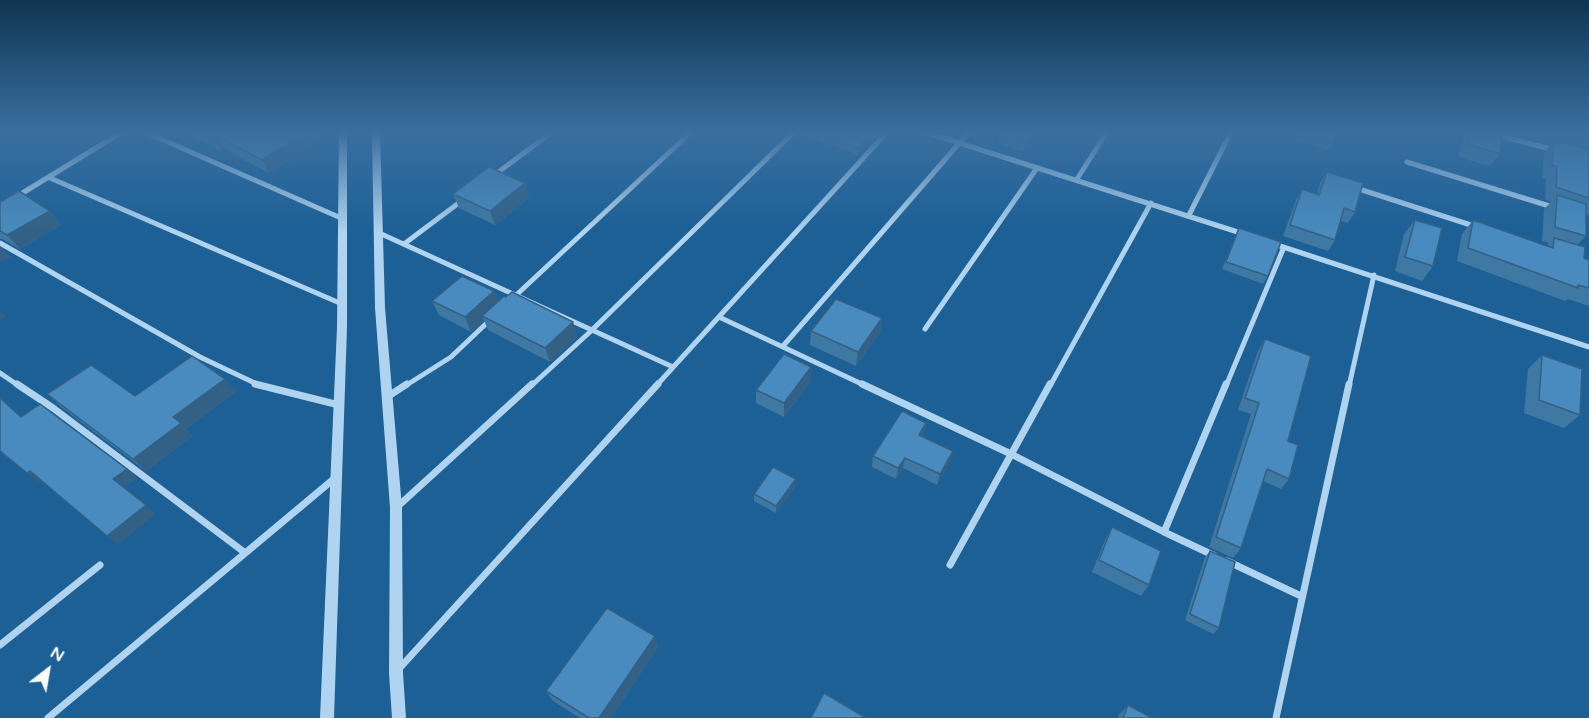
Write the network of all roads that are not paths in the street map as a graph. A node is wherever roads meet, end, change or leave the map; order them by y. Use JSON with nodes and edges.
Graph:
{"nodes":[{"id":1,"x":70,"y":166,"type":"edge"},
{"id":2,"x":221,"y":166,"type":"edge"},
{"id":3,"x":342,"y":166,"type":"edge"},
{"id":4,"x":376,"y":166,"type":"edge"},
{"id":5,"x":508,"y":166,"type":"edge"},
{"id":6,"x":655,"y":166,"type":"edge"},
{"id":7,"x":760,"y":166,"type":"edge"},
{"id":8,"x":857,"y":166,"type":"edge"},
{"id":9,"x":940,"y":166,"type":"edge"},
{"id":10,"x":1029,"y":166,"type":"edge"},
{"id":11,"x":1086,"y":166,"type":"edge"},
{"id":12,"x":1214,"y":166,"type":"edge"},
{"id":13,"x":1418,"y":166,"type":"edge"},
{"id":14,"x":1037,"y":168,"type":"junction"},
{"id":15,"x":50,"y":178,"type":"junction"},
{"id":16,"x":1077,"y":179,"type":"junction"},
{"id":17,"x":487,"y":181,"type":"edge"},
{"id":18,"x":1359,"y":189,"type":"edge"},
{"id":19,"x":468,"y":195,"type":"edge"},
{"id":20,"x":10,"y":201,"type":"edge"},
{"id":21,"x":1150,"y":203,"type":"junction"},
{"id":22,"x":1566,"y":211,"type":"edge"},
{"id":23,"x":1189,"y":214,"type":"junction"},
{"id":24,"x":341,"y":218,"type":"junction"},
{"id":25,"x":1490,"y":231,"type":"edge"},
{"id":26,"x":376,"y":232,"type":"junction"},
{"id":27,"x":1252,"y":237,"type":"edge"},
{"id":28,"x":1263,"y":240,"type":"edge"},
{"id":29,"x":0,"y":243,"type":"edge"},
{"id":30,"x":405,"y":244,"type":"junction"},
{"id":31,"x":1284,"y":248,"type":"junction"},
{"id":32,"x":1374,"y":275,"type":"junction"},
{"id":33,"x":517,"y":294,"type":"junction"},
{"id":34,"x":510,"y":301,"type":"edge"},
{"id":35,"x":342,"y":304,"type":"junction"},
{"id":36,"x":495,"y":316,"type":"edge"},
{"id":37,"x":719,"y":318,"type":"junction"},
{"id":38,"x":925,"y":329,"type":"dead end"},
{"id":39,"x":591,"y":331,"type":"junction"},
{"id":40,"x":783,"y":346,"type":"junction"},
{"id":41,"x":1589,"y":347,"type":"edge"},
{"id":42,"x":673,"y":367,"type":"junction"},
{"id":43,"x":0,"y":373,"type":"edge"},
{"id":44,"x":386,"y":397,"type":"junction"},
{"id":45,"x":339,"y":405,"type":"junction"},
{"id":46,"x":1011,"y":454,"type":"junction"},
{"id":47,"x":335,"y":478,"type":"junction"},
{"id":48,"x":396,"y":508,"type":"junction"},
{"id":49,"x":1164,"y":532,"type":"junction"},
{"id":50,"x":244,"y":552,"type":"junction"},
{"id":51,"x":950,"y":565,"type":"dead end"},
{"id":52,"x":100,"y":566,"type":"dead end"},
{"id":53,"x":1300,"y":596,"type":"junction"},
{"id":54,"x":0,"y":645,"type":"edge"},
{"id":55,"x":396,"y":673,"type":"junction"},
{"id":56,"x":48,"y":718,"type":"edge"},
{"id":57,"x":327,"y":718,"type":"edge"},
{"id":58,"x":399,"y":718,"type":"edge"},
{"id":59,"x":1276,"y":718,"type":"edge"}],
"edges":[{"from":1,"to":15,"type":"street"},
{"from":2,"to":24,"type":"street"},
{"from":3,"to":24,"type":"street"},
{"from":4,"to":26,"type":"street"},
{"from":5,"to":17,"type":"street"},
{"from":6,"to":33,"type":"street"},
{"from":7,"to":39,"type":"street"},
{"from":8,"to":37,"type":"street"},
{"from":9,"to":40,"type":"street"},
{"from":10,"to":14,"type":"street"},
{"from":11,"to":16,"type":"street"},
{"from":12,"to":23,"type":"street"},
{"from":13,"to":22,"type":"street"},
{"from":14,"to":16,"type":"street"},
{"from":14,"to":38,"type":"street"},
{"from":15,"to":20,"type":"street"},
{"from":15,"to":35,"type":"street"},
{"from":16,"to":21,"type":"street"},
{"from":18,"to":25,"type":"street"},
{"from":19,"to":30,"type":"street"},
{"from":21,"to":23,"type":"street"},
{"from":21,"to":46,"type":"street"},
{"from":23,"to":27,"type":"street"},
{"from":24,"to":35,"type":"street"},
{"from":26,"to":30,"type":"street"},
{"from":26,"to":44,"type":"street"},
{"from":28,"to":31,"type":"street"},
{"from":29,"to":45,"type":"street"},
{"from":30,"to":33,"type":"street"},
{"from":31,"to":32,"type":"street"},
{"from":31,"to":49,"type":"street"},
{"from":32,"to":41,"type":"street"},
{"from":32,"to":53,"type":"street"},
{"from":33,"to":34,"type":"street"},
{"from":33,"to":39,"type":"street"},
{"from":35,"to":45,"type":"street"},
{"from":36,"to":44,"type":"street"},
{"from":37,"to":40,"type":"street"},
{"from":37,"to":42,"type":"street"},
{"from":39,"to":42,"type":"street"},
{"from":39,"to":48,"type":"street"},
{"from":40,"to":46,"type":"street"},
{"from":42,"to":55,"type":"street"},
{"from":43,"to":50,"type":"street"},
{"from":44,"to":48,"type":"street"},
{"from":45,"to":47,"type":"street"},
{"from":46,"to":49,"type":"street"},
{"from":46,"to":51,"type":"street"},
{"from":47,"to":50,"type":"street"},
{"from":47,"to":57,"type":"street"},
{"from":48,"to":55,"type":"street"},
{"from":49,"to":53,"type":"street"},
{"from":50,"to":56,"type":"street"},
{"from":52,"to":54,"type":"street"},
{"from":53,"to":59,"type":"street"},
{"from":55,"to":58,"type":"street"}]}
